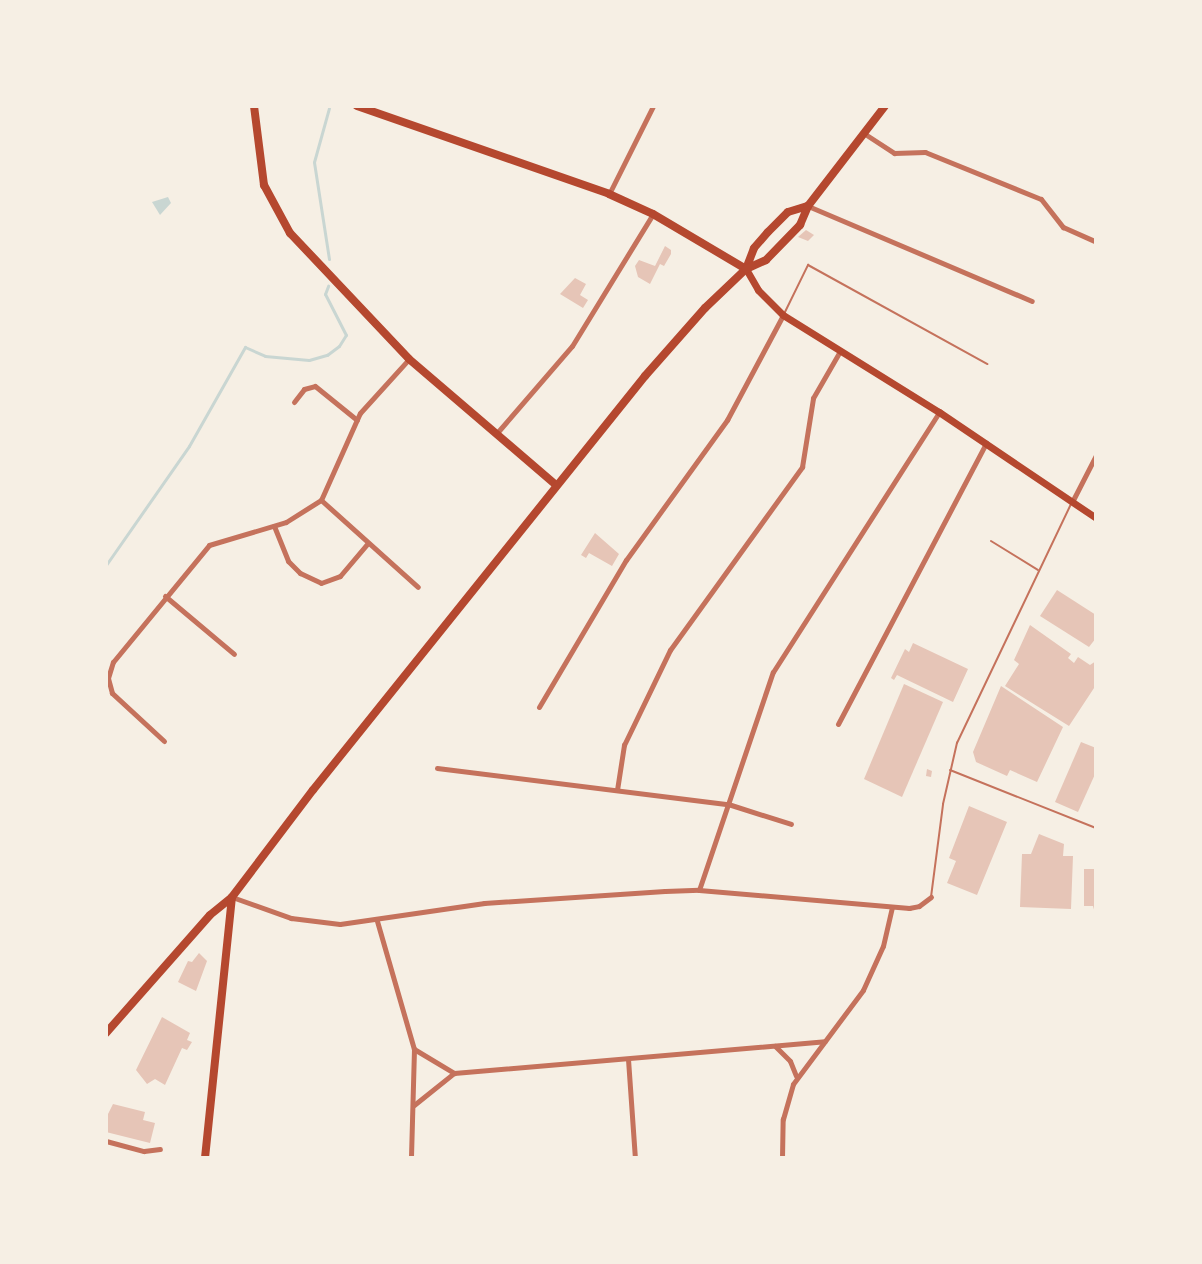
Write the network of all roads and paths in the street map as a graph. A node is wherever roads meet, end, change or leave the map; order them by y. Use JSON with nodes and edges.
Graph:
{"nodes":[{"id":1,"x":256,"y":106,"type":"edge"},
{"id":2,"x":357,"y":106,"type":"edge"},
{"id":3,"x":653,"y":106,"type":"edge"},
{"id":4,"x":885,"y":106,"type":"edge"},
{"id":5,"x":865,"y":134,"type":"junction"},
{"id":6,"x":609,"y":194,"type":"junction"},
{"id":7,"x":808,"y":206,"type":"junction"},
{"id":8,"x":653,"y":214,"type":"junction"},
{"id":9,"x":1095,"y":242,"type":"edge"},
{"id":10,"x":746,"y":269,"type":"junction"},
{"id":11,"x":1032,"y":301,"type":"dead end"},
{"id":12,"x":783,"y":315,"type":"junction"},
{"id":13,"x":840,"y":351,"type":"junction"},
{"id":14,"x":409,"y":359,"type":"junction"},
{"id":15,"x":987,"y":364,"type":"dead end"},
{"id":16,"x":294,"y":402,"type":"dead end"},
{"id":17,"x":939,"y":412,"type":"junction"},
{"id":18,"x":357,"y":420,"type":"junction"},
{"id":19,"x":496,"y":435,"type":"junction"},
{"id":20,"x":986,"y":443,"type":"junction"},
{"id":21,"x":1095,"y":455,"type":"edge"},
{"id":22,"x":556,"y":484,"type":"junction"},
{"id":23,"x":321,"y":500,"type":"junction"},
{"id":24,"x":1072,"y":502,"type":"junction"},
{"id":25,"x":1095,"y":518,"type":"edge"},
{"id":26,"x":274,"y":526,"type":"junction"},
{"id":27,"x":991,"y":541,"type":"dead end"},
{"id":28,"x":368,"y":543,"type":"junction"},
{"id":29,"x":1038,"y":570,"type":"junction"},
{"id":30,"x":418,"y":587,"type":"dead end"},
{"id":31,"x":165,"y":596,"type":"junction"},
{"id":32,"x":234,"y":654,"type":"dead end"},
{"id":33,"x":539,"y":707,"type":"dead end"},
{"id":34,"x":838,"y":724,"type":"dead end"},
{"id":35,"x":164,"y":741,"type":"dead end"},
{"id":36,"x":437,"y":768,"type":"dead end"},
{"id":37,"x":950,"y":770,"type":"junction"},
{"id":38,"x":617,"y":790,"type":"junction"},
{"id":39,"x":728,"y":804,"type":"junction"},
{"id":40,"x":791,"y":824,"type":"dead end"},
{"id":41,"x":1095,"y":828,"type":"edge"},
{"id":42,"x":699,"y":890,"type":"junction"},
{"id":43,"x":232,"y":897,"type":"junction"},
{"id":44,"x":931,"y":897,"type":"joint"},
{"id":45,"x":892,"y":907,"type":"junction"},
{"id":46,"x":377,"y":921,"type":"junction"},
{"id":47,"x":106,"y":1033,"type":"edge"},
{"id":48,"x":825,"y":1041,"type":"junction"},
{"id":49,"x":775,"y":1046,"type":"junction"},
{"id":50,"x":414,"y":1049,"type":"junction"},
{"id":51,"x":628,"y":1059,"type":"junction"},
{"id":52,"x":454,"y":1073,"type":"junction"},
{"id":53,"x":796,"y":1076,"type":"junction"},
{"id":54,"x":414,"y":1105,"type":"junction"},
{"id":55,"x":106,"y":1141,"type":"edge"},
{"id":56,"x":160,"y":1149,"type":"dead end"},
{"id":57,"x":144,"y":1151,"type":"junction"},
{"id":58,"x":142,"y":1158,"type":"edge"},
{"id":59,"x":206,"y":1158,"type":"edge"},
{"id":60,"x":411,"y":1158,"type":"edge"},
{"id":61,"x":635,"y":1158,"type":"edge"},
{"id":62,"x":782,"y":1158,"type":"edge"}],
"edges":[{"from":1,"to":14,"type":"highway"},
{"from":2,"to":6,"type":"highway"},
{"from":3,"to":6,"type":"street"},
{"from":4,"to":5,"type":"highway"},
{"from":5,"to":7,"type":"highway"},
{"from":5,"to":9,"type":"street"},
{"from":6,"to":8,"type":"highway"},
{"from":7,"to":10,"type":"highway"},
{"from":7,"to":10,"type":"highway"},
{"from":7,"to":11,"type":"street"},
{"from":8,"to":10,"type":"highway"},
{"from":8,"to":19,"type":"street"},
{"from":10,"to":12,"type":"main road"},
{"from":10,"to":22,"type":"highway"},
{"from":12,"to":13,"type":"main road"},
{"from":12,"to":15,"type":"lane"},
{"from":12,"to":33,"type":"street"},
{"from":13,"to":17,"type":"main road"},
{"from":13,"to":38,"type":"street"},
{"from":14,"to":18,"type":"street"},
{"from":14,"to":19,"type":"highway"},
{"from":16,"to":18,"type":"street"},
{"from":17,"to":20,"type":"main road"},
{"from":17,"to":39,"type":"street"},
{"from":18,"to":23,"type":"street"},
{"from":19,"to":22,"type":"highway"},
{"from":20,"to":24,"type":"main road"},
{"from":20,"to":34,"type":"street"},
{"from":21,"to":24,"type":"street"},
{"from":22,"to":43,"type":"highway"},
{"from":23,"to":26,"type":"street"},
{"from":23,"to":28,"type":"street"},
{"from":24,"to":25,"type":"main road"},
{"from":24,"to":29,"type":"lane"},
{"from":26,"to":28,"type":"street"},
{"from":26,"to":31,"type":"street"},
{"from":27,"to":29,"type":"lane"},
{"from":28,"to":30,"type":"street"},
{"from":29,"to":37,"type":"lane"},
{"from":31,"to":32,"type":"street"},
{"from":31,"to":35,"type":"street"},
{"from":36,"to":38,"type":"street"},
{"from":37,"to":41,"type":"lane"},
{"from":37,"to":44,"type":"lane"},
{"from":38,"to":39,"type":"street"},
{"from":39,"to":40,"type":"street"},
{"from":39,"to":42,"type":"street"},
{"from":42,"to":45,"type":"street"},
{"from":42,"to":46,"type":"street"},
{"from":43,"to":46,"type":"street"},
{"from":43,"to":47,"type":"main road"},
{"from":43,"to":59,"type":"highway"},
{"from":44,"to":45,"type":"street"},
{"from":45,"to":48,"type":"street"},
{"from":46,"to":50,"type":"street"},
{"from":48,"to":49,"type":"street"},
{"from":48,"to":53,"type":"street"},
{"from":49,"to":51,"type":"street"},
{"from":49,"to":53,"type":"street"},
{"from":50,"to":52,"type":"street"},
{"from":50,"to":54,"type":"street"},
{"from":51,"to":52,"type":"street"},
{"from":51,"to":61,"type":"street"},
{"from":52,"to":54,"type":"street"},
{"from":53,"to":62,"type":"street"},
{"from":54,"to":60,"type":"street"},
{"from":55,"to":57,"type":"street"},
{"from":56,"to":57,"type":"street"},
{"from":57,"to":58,"type":"street"}]}
